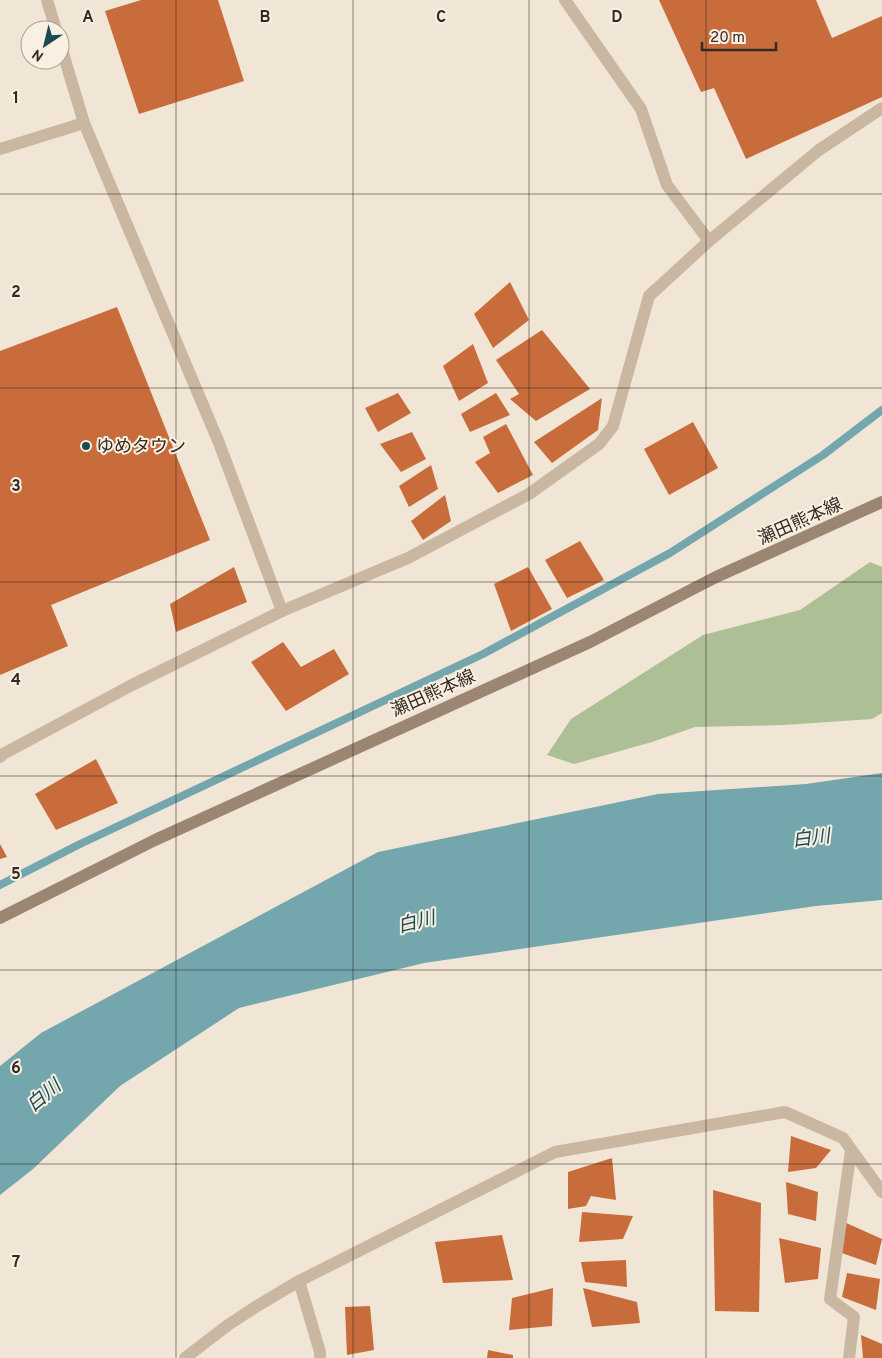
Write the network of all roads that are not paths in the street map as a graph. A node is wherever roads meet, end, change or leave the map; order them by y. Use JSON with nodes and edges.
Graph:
{"nodes":[{"id":1,"x":47,"y":0,"type":"edge"},
{"id":2,"x":565,"y":0,"type":"edge"},
{"id":3,"x":53,"y":20,"type":"edge"},
{"id":4,"x":68,"y":70,"type":"edge"},
{"id":5,"x":882,"y":108,"type":"edge"},
{"id":6,"x":84,"y":123,"type":"junction"},
{"id":7,"x":0,"y":149,"type":"edge"},
{"id":8,"x":709,"y":241,"type":"junction"},
{"id":9,"x":882,"y":502,"type":"edge"},
{"id":10,"x":282,"y":611,"type":"junction"},
{"id":11,"x":0,"y":757,"type":"edge"},
{"id":12,"x":0,"y":918,"type":"edge"},
{"id":13,"x":851,"y":1150,"type":"junction"},
{"id":14,"x":882,"y":1192,"type":"edge"},
{"id":15,"x":299,"y":1281,"type":"junction"},
{"id":16,"x":185,"y":1358,"type":"edge"},
{"id":17,"x":320,"y":1358,"type":"edge"},
{"id":18,"x":849,"y":1358,"type":"edge"}],
"edges":[{"from":1,"to":3,"type":"street"},
{"from":2,"to":8,"type":"street"},
{"from":4,"to":6,"type":"street"},
{"from":5,"to":8,"type":"street"},
{"from":6,"to":7,"type":"street"},
{"from":6,"to":10,"type":"street"},
{"from":8,"to":10,"type":"street"},
{"from":9,"to":12,"type":"main road","name":"瀬田熊本線"},
{"from":10,"to":11,"type":"street"},
{"from":13,"to":14,"type":"street"},
{"from":13,"to":15,"type":"street"},
{"from":13,"to":18,"type":"street"},
{"from":15,"to":16,"type":"street"},
{"from":15,"to":17,"type":"street"}]}
